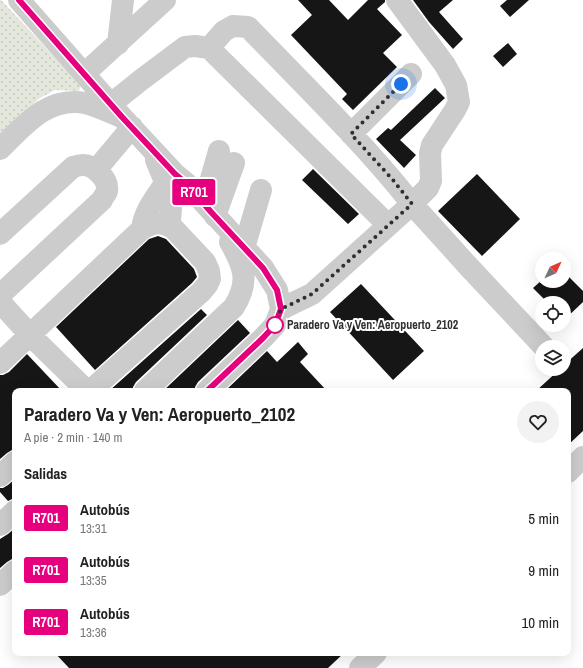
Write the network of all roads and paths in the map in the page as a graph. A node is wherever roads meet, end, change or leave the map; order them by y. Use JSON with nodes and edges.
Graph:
{"nodes":[{"id":1,"x":19,"y":0,"type":"edge"},
{"id":2,"x":123,"y":0,"type":"edge"},
{"id":3,"x":165,"y":0,"type":"edge"},
{"id":4,"x":397,"y":0,"type":"edge"},
{"id":5,"x":118,"y":44,"type":"junction"},
{"id":6,"x":209,"y":48,"type":"junction"},
{"id":7,"x":84,"y":74,"type":"junction"},
{"id":8,"x":411,"y":74,"type":"dead end"},
{"id":9,"x":122,"y":116,"type":"junction"},
{"id":10,"x":351,"y":134,"type":"junction"},
{"id":11,"x":0,"y":149,"type":"edge"},
{"id":12,"x":152,"y":149,"type":"junction"},
{"id":13,"x":226,"y":157,"type":"dead end"},
{"id":14,"x":96,"y":170,"type":"junction"},
{"id":15,"x":166,"y":182,"type":"junction"},
{"id":16,"x":255,"y":185,"type":"dead end"},
{"id":17,"x":412,"y":204,"type":"junction"},
{"id":18,"x":210,"y":210,"type":"junction"},
{"id":19,"x":388,"y":225,"type":"junction"},
{"id":20,"x":169,"y":226,"type":"junction"},
{"id":21,"x":142,"y":229,"type":"junction"},
{"id":22,"x":0,"y":234,"type":"edge"},
{"id":23,"x":238,"y":241,"type":"junction"},
{"id":24,"x":0,"y":297,"type":"edge"},
{"id":25,"x":281,"y":309,"type":"junction"},
{"id":26,"x":30,"y":335,"type":"junction"},
{"id":27,"x":537,"y":340,"type":"edge"},
{"id":28,"x":0,"y":363,"type":"edge"},
{"id":29,"x":85,"y":388,"type":"edge"},
{"id":30,"x":91,"y":388,"type":"edge"},
{"id":31,"x":148,"y":388,"type":"edge"},
{"id":32,"x":210,"y":388,"type":"edge"},
{"id":33,"x":583,"y":457,"type":"edge"},
{"id":34,"x":12,"y":465,"type":"edge"},
{"id":35,"x":571,"y":469,"type":"edge"},
{"id":36,"x":0,"y":476,"type":"edge"},
{"id":37,"x":12,"y":514,"type":"edge"},
{"id":38,"x":0,"y":524,"type":"edge"},
{"id":39,"x":12,"y":574,"type":"edge"},
{"id":40,"x":0,"y":585,"type":"edge"},
{"id":41,"x":373,"y":656,"type":"edge"},
{"id":42,"x":360,"y":668,"type":"edge"}],
"edges":[{"from":1,"to":7,"type":"lane"},
{"from":2,"to":5,"type":"lane"},
{"from":3,"to":5,"type":"lane"},
{"from":4,"to":17,"type":"lane"},
{"from":5,"to":7,"type":"lane"},
{"from":6,"to":9,"type":"lane"},
{"from":6,"to":10,"type":"lane"},
{"from":6,"to":19,"type":"lane"},
{"from":7,"to":9,"type":"lane"},
{"from":8,"to":10,"type":"lane"},
{"from":9,"to":11,"type":"lane"},
{"from":9,"to":12,"type":"lane"},
{"from":9,"to":14,"type":"lane"},
{"from":10,"to":17,"type":"lane"},
{"from":12,"to":15,"type":"lane"},
{"from":12,"to":18,"type":"lane"},
{"from":13,"to":18,"type":"lane"},
{"from":14,"to":22,"type":"lane"},
{"from":14,"to":24,"type":"lane"},
{"from":15,"to":20,"type":"lane"},
{"from":15,"to":21,"type":"lane"},
{"from":16,"to":23,"type":"lane"},
{"from":17,"to":19,"type":"lane"},
{"from":17,"to":27,"type":"lane"},
{"from":18,"to":23,"type":"lane"},
{"from":18,"to":31,"type":"lane"},
{"from":19,"to":25,"type":"lane"},
{"from":20,"to":21,"type":"lane"},
{"from":20,"to":30,"type":"lane"},
{"from":21,"to":26,"type":"lane"},
{"from":23,"to":25,"type":"lane"},
{"from":24,"to":26,"type":"lane"},
{"from":25,"to":32,"type":"lane"},
{"from":26,"to":28,"type":"lane"},
{"from":26,"to":29,"type":"lane"},
{"from":33,"to":35,"type":"lane"},
{"from":34,"to":36,"type":"lane"},
{"from":37,"to":38,"type":"lane"},
{"from":39,"to":40,"type":"lane"},
{"from":41,"to":42,"type":"lane"}]}
